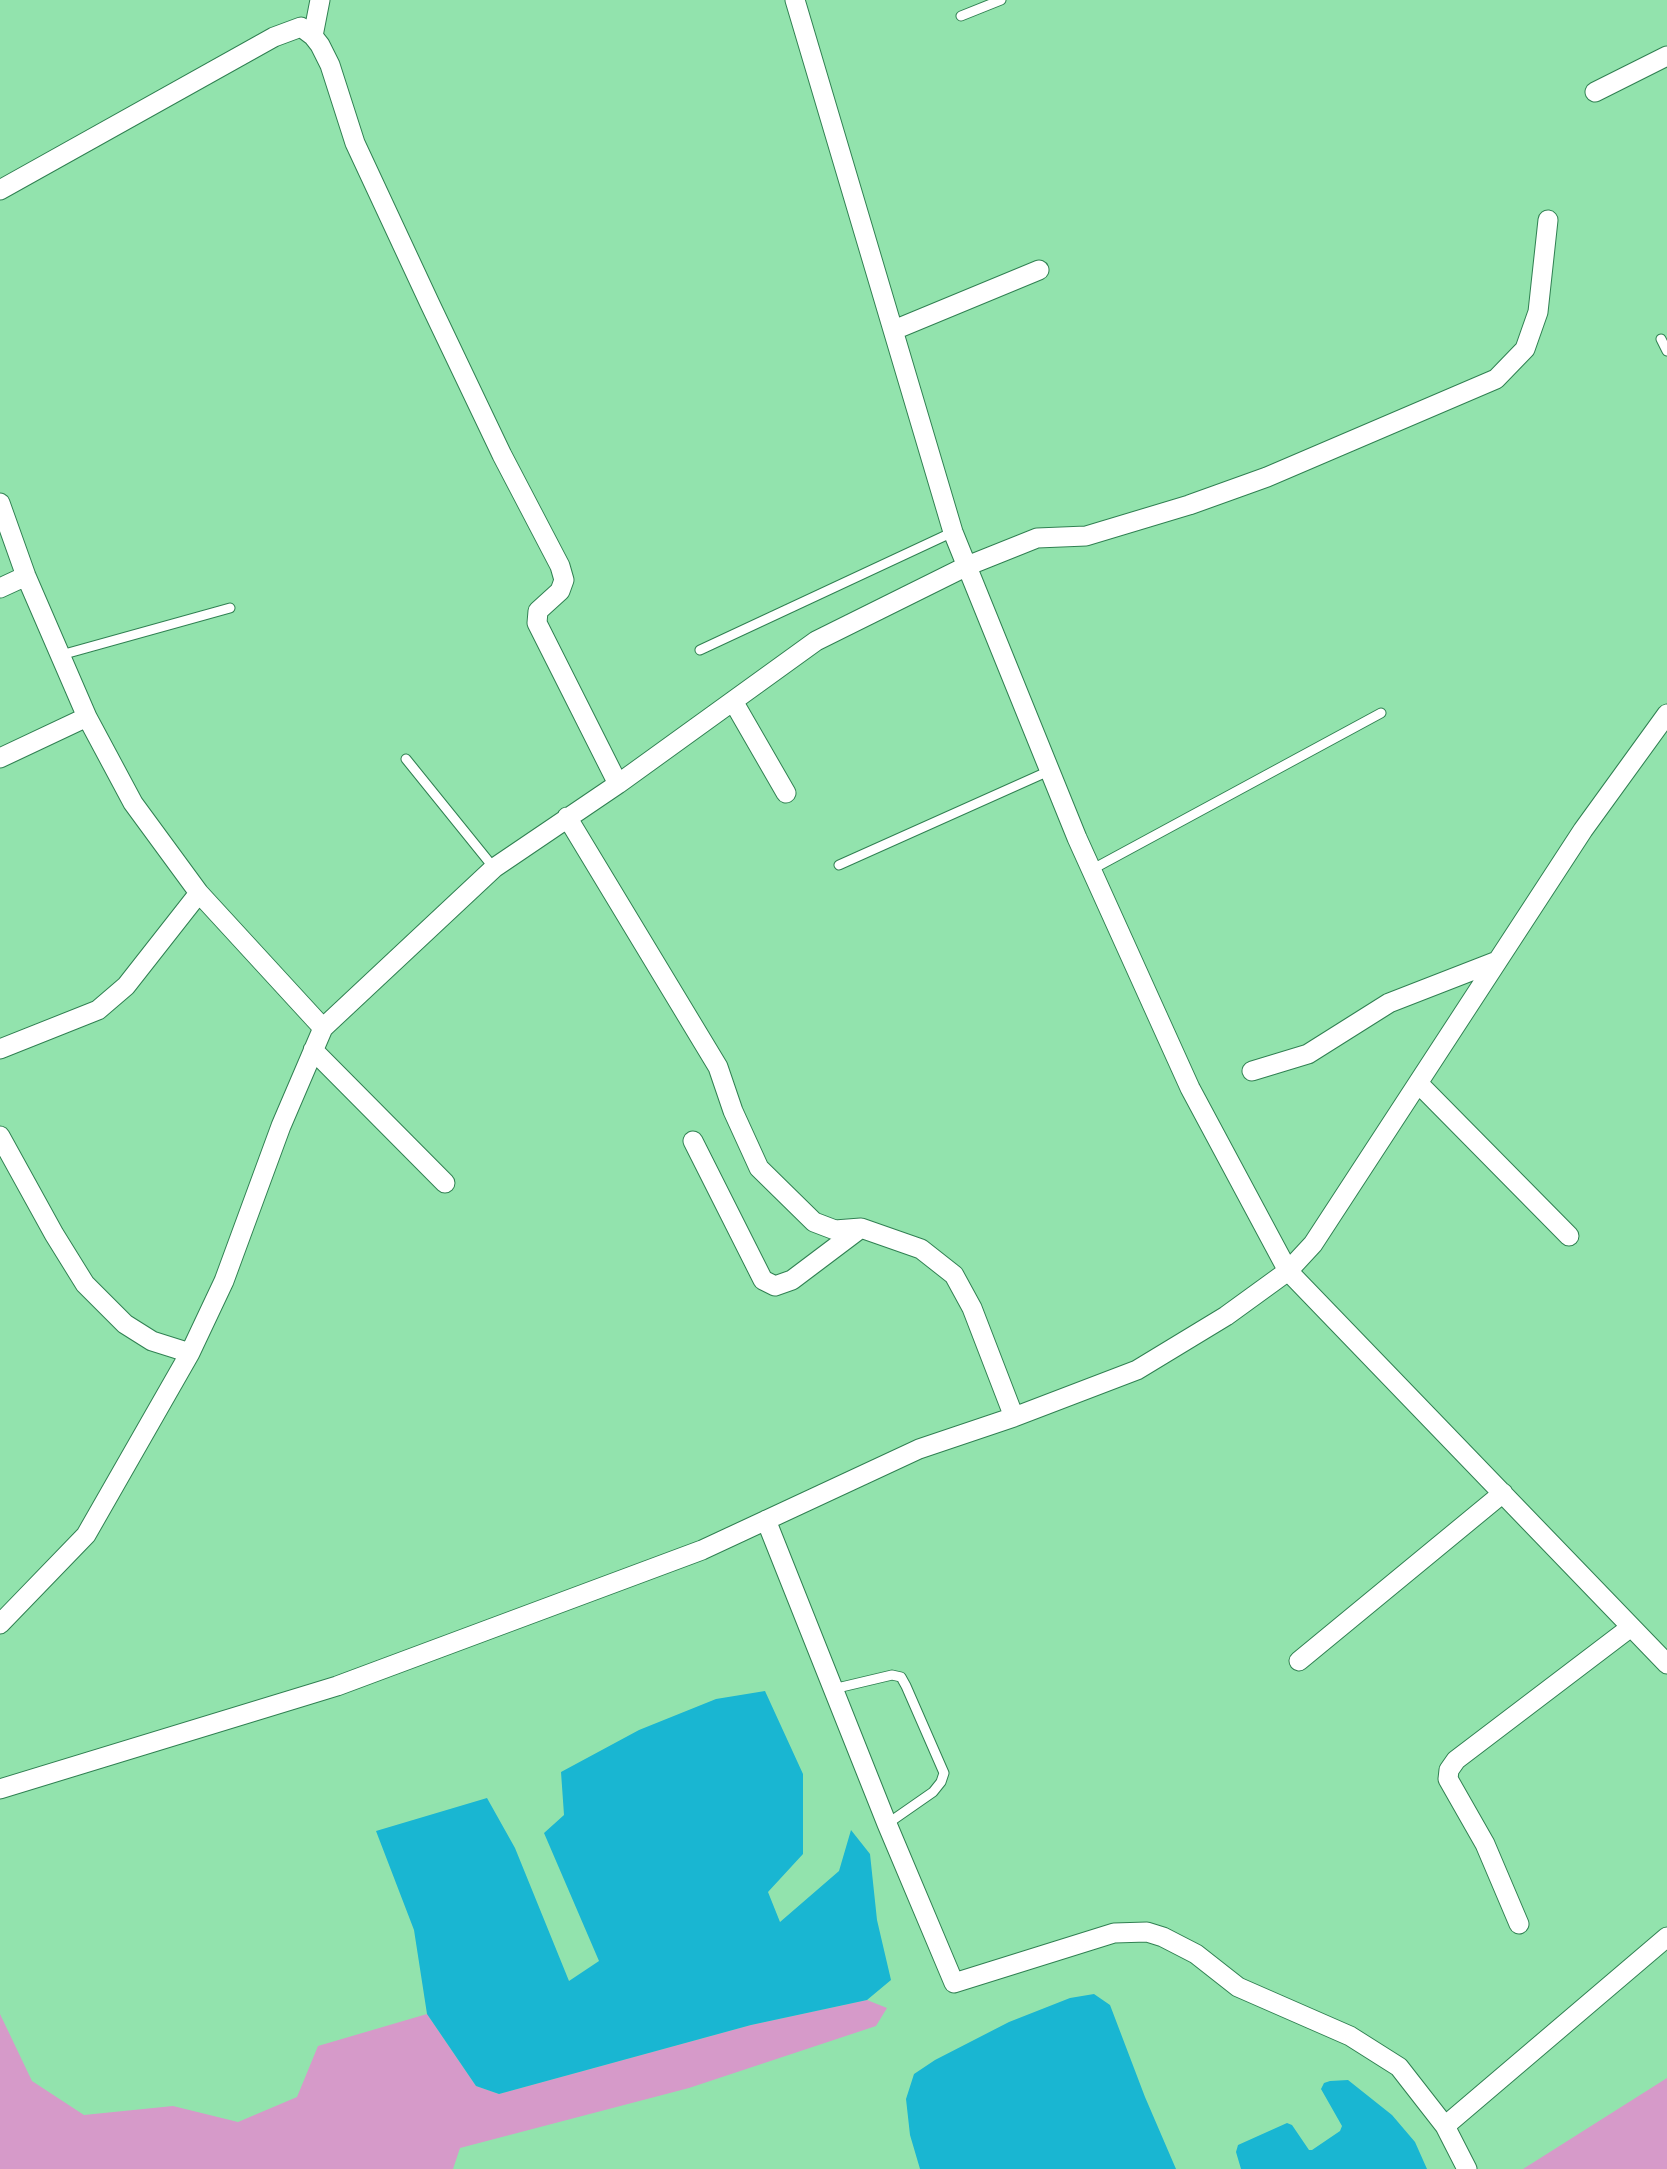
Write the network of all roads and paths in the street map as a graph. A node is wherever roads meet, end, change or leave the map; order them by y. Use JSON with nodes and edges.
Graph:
{"nodes":[{"id":1,"x":320,"y":0,"type":"edge"},
{"id":2,"x":795,"y":0,"type":"edge"},
{"id":3,"x":1001,"y":0,"type":"edge"},
{"id":4,"x":961,"y":16,"type":"dead end"},
{"id":5,"x":313,"y":36,"type":"junction"},
{"id":6,"x":1667,"y":56,"type":"edge"},
{"id":7,"x":1595,"y":92,"type":"dead end"},
{"id":8,"x":0,"y":190,"type":"edge"},
{"id":9,"x":1548,"y":220,"type":"dead end"},
{"id":10,"x":1039,"y":270,"type":"dead end"},
{"id":11,"x":894,"y":330,"type":"junction"},
{"id":12,"x":1661,"y":339,"type":"dead end"},
{"id":13,"x":1667,"y":351,"type":"edge"},
{"id":14,"x":0,"y":504,"type":"edge"},
{"id":15,"x":953,"y":532,"type":"junction"},
{"id":16,"x":967,"y":566,"type":"junction"},
{"id":17,"x":26,"y":576,"type":"junction"},
{"id":18,"x":0,"y":588,"type":"edge"},
{"id":19,"x":230,"y":608,"type":"dead end"},
{"id":20,"x":700,"y":650,"type":"dead end"},
{"id":21,"x":61,"y":655,"type":"junction"},
{"id":22,"x":733,"y":701,"type":"junction"},
{"id":23,"x":1381,"y":714,"type":"dead end"},
{"id":24,"x":1667,"y":714,"type":"edge"},
{"id":25,"x":87,"y":717,"type":"junction"},
{"id":26,"x":0,"y":758,"type":"edge"},
{"id":27,"x":406,"y":758,"type":"dead end"},
{"id":28,"x":1049,"y":770,"type":"junction"},
{"id":29,"x":618,"y":784,"type":"junction"},
{"id":30,"x":786,"y":793,"type":"dead end"},
{"id":31,"x":567,"y":817,"type":"junction"},
{"id":32,"x":839,"y":865,"type":"dead end"},
{"id":33,"x":494,"y":868,"type":"junction"},
{"id":34,"x":1091,"y":870,"type":"junction"},
{"id":35,"x":199,"y":893,"type":"junction"},
{"id":36,"x":1497,"y":961,"type":"junction"},
{"id":37,"x":323,"y":1028,"type":"junction"},
{"id":38,"x":0,"y":1049,"type":"edge"},
{"id":39,"x":313,"y":1050,"type":"junction"},
{"id":40,"x":1252,"y":1071,"type":"dead end"},
{"id":41,"x":1418,"y":1083,"type":"junction"},
{"id":42,"x":0,"y":1136,"type":"edge"},
{"id":43,"x":693,"y":1140,"type":"dead end"},
{"id":44,"x":445,"y":1183,"type":"dead end"},
{"id":45,"x":860,"y":1228,"type":"junction"},
{"id":46,"x":1569,"y":1236,"type":"dead end"},
{"id":47,"x":1288,"y":1271,"type":"junction"},
{"id":48,"x":190,"y":1353,"type":"junction"},
{"id":49,"x":1014,"y":1417,"type":"junction"},
{"id":50,"x":1502,"y":1493,"type":"junction"},
{"id":51,"x":766,"y":1520,"type":"junction"},
{"id":52,"x":0,"y":1624,"type":"edge"},
{"id":53,"x":1631,"y":1627,"type":"junction"},
{"id":54,"x":1299,"y":1661,"type":"dead end"},
{"id":55,"x":1667,"y":1664,"type":"edge"},
{"id":56,"x":833,"y":1689,"type":"junction"},
{"id":57,"x":0,"y":1789,"type":"edge"},
{"id":58,"x":886,"y":1824,"type":"junction"},
{"id":59,"x":1519,"y":1924,"type":"dead end"},
{"id":60,"x":1667,"y":1937,"type":"edge"},
{"id":61,"x":1445,"y":2126,"type":"junction"},
{"id":62,"x":1467,"y":2169,"type":"edge"}],
"edges":[{"from":1,"to":5,"type":"street"},
{"from":2,"to":11,"type":"street"},
{"from":3,"to":4,"type":"lane"},
{"from":5,"to":8,"type":"street"},
{"from":5,"to":29,"type":"street"},
{"from":6,"to":7,"type":"street"},
{"from":9,"to":16,"type":"street"},
{"from":10,"to":11,"type":"street"},
{"from":11,"to":15,"type":"street"},
{"from":12,"to":13,"type":"lane"},
{"from":14,"to":17,"type":"street"},
{"from":15,"to":16,"type":"street"},
{"from":15,"to":20,"type":"lane"},
{"from":16,"to":22,"type":"street"},
{"from":16,"to":28,"type":"street"},
{"from":17,"to":18,"type":"street"},
{"from":17,"to":21,"type":"street"},
{"from":19,"to":21,"type":"lane"},
{"from":21,"to":25,"type":"street"},
{"from":22,"to":29,"type":"street"},
{"from":22,"to":30,"type":"street"},
{"from":23,"to":34,"type":"lane"},
{"from":24,"to":36,"type":"street"},
{"from":25,"to":26,"type":"street"},
{"from":25,"to":35,"type":"street"},
{"from":27,"to":33,"type":"lane"},
{"from":28,"to":32,"type":"lane"},
{"from":28,"to":34,"type":"street"},
{"from":29,"to":31,"type":"street"},
{"from":31,"to":33,"type":"street"},
{"from":31,"to":45,"type":"street"},
{"from":33,"to":37,"type":"street"},
{"from":34,"to":47,"type":"street"},
{"from":35,"to":37,"type":"street"},
{"from":35,"to":38,"type":"street"},
{"from":36,"to":40,"type":"street"},
{"from":36,"to":41,"type":"street"},
{"from":37,"to":39,"type":"street"},
{"from":39,"to":44,"type":"street"},
{"from":39,"to":48,"type":"street"},
{"from":41,"to":46,"type":"street"},
{"from":41,"to":47,"type":"street"},
{"from":42,"to":48,"type":"street"},
{"from":43,"to":45,"type":"street"},
{"from":45,"to":49,"type":"street"},
{"from":47,"to":49,"type":"street"},
{"from":47,"to":50,"type":"street"},
{"from":48,"to":52,"type":"street"},
{"from":49,"to":51,"type":"street"},
{"from":50,"to":53,"type":"street"},
{"from":50,"to":54,"type":"street"},
{"from":51,"to":56,"type":"street"},
{"from":51,"to":57,"type":"street"},
{"from":53,"to":55,"type":"street"},
{"from":53,"to":59,"type":"street"},
{"from":56,"to":58,"type":"street"},
{"from":56,"to":58,"type":"lane"},
{"from":58,"to":61,"type":"street"},
{"from":60,"to":61,"type":"street"},
{"from":61,"to":62,"type":"street"}]}
